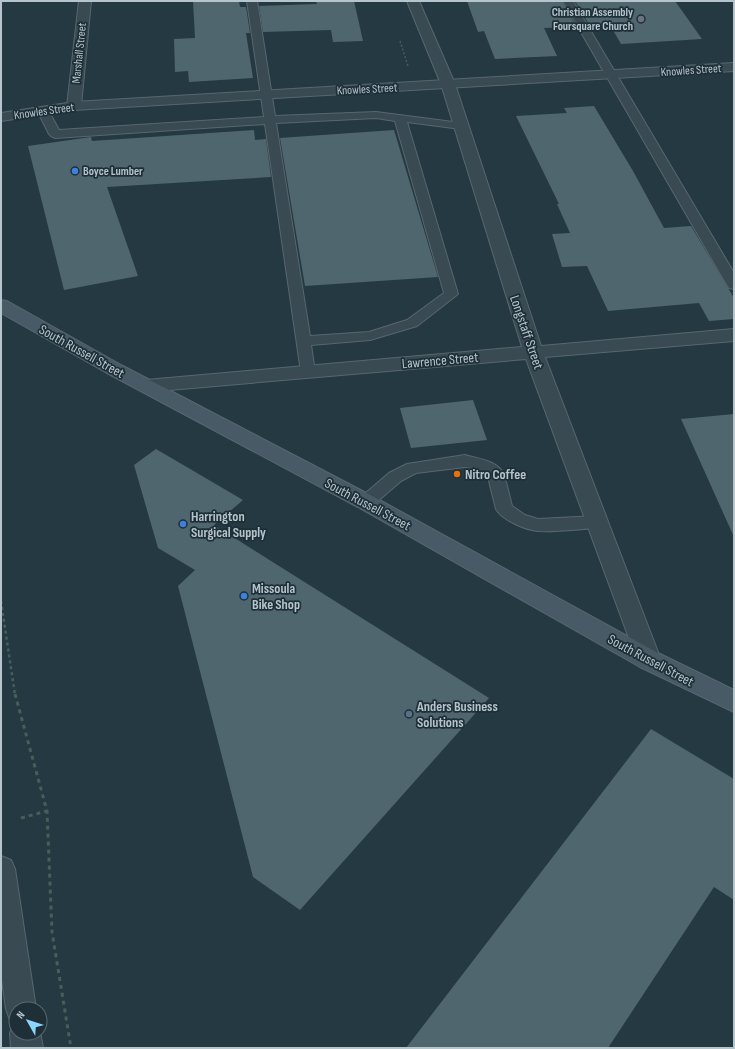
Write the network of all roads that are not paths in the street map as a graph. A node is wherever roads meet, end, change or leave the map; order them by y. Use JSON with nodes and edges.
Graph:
{"nodes":[{"id":1,"x":85,"y":1,"type":"edge"},
{"id":2,"x":252,"y":1,"type":"edge"},
{"id":3,"x":413,"y":1,"type":"edge"},
{"id":4,"x":568,"y":1,"type":"edge"},
{"id":5,"x":734,"y":67,"type":"edge"},
{"id":6,"x":611,"y":74,"type":"junction"},
{"id":7,"x":448,"y":84,"type":"junction"},
{"id":8,"x":266,"y":95,"type":"junction"},
{"id":9,"x":74,"y":106,"type":"junction"},
{"id":10,"x":43,"y":110,"type":"junction"},
{"id":11,"x":1,"y":117,"type":"edge"},
{"id":12,"x":400,"y":119,"type":"junction"},
{"id":13,"x":270,"y":120,"type":"junction"},
{"id":14,"x":461,"y":126,"type":"junction"},
{"id":15,"x":734,"y":285,"type":"edge"},
{"id":16,"x":1,"y":305,"type":"edge"},
{"id":17,"x":734,"y":335,"type":"edge"},
{"id":18,"x":304,"y":340,"type":"junction"},
{"id":19,"x":533,"y":352,"type":"junction"},
{"id":20,"x":308,"y":372,"type":"junction"},
{"id":21,"x":146,"y":386,"type":"junction"},
{"id":22,"x":366,"y":502,"type":"junction"},
{"id":23,"x":597,"y":522,"type":"junction"},
{"id":24,"x":650,"y":660,"type":"junction"},
{"id":25,"x":734,"y":702,"type":"edge"},
{"id":26,"x":1,"y":869,"type":"edge"},
{"id":27,"x":20,"y":1001,"type":"edge"}],
"edges":[{"from":1,"to":9,"type":"street","name":"Marshall Street"},
{"from":2,"to":8,"type":"lane"},
{"from":3,"to":7,"type":"street","name":"Longstaff Street"},
{"from":4,"to":6,"type":"lane"},
{"from":5,"to":6,"type":"street","name":"Knowles Street"},
{"from":6,"to":7,"type":"street","name":"Knowles Street"},
{"from":6,"to":15,"type":"lane"},
{"from":7,"to":8,"type":"street","name":"Knowles Street"},
{"from":7,"to":14,"type":"street","name":"Longstaff Street"},
{"from":8,"to":9,"type":"street","name":"Knowles Street"},
{"from":8,"to":13,"type":"lane"},
{"from":9,"to":10,"type":"street","name":"Knowles Street"},
{"from":10,"to":11,"type":"street","name":"Knowles Street"},
{"from":10,"to":13,"type":"lane"},
{"from":12,"to":13,"type":"lane"},
{"from":12,"to":14,"type":"lane"},
{"from":12,"to":18,"type":"lane"},
{"from":13,"to":18,"type":"lane"},
{"from":14,"to":19,"type":"street","name":"Longstaff Street"},
{"from":16,"to":21,"type":"main road","name":"South Russell Street"},
{"from":17,"to":19,"type":"street","name":"Lawrence Street"},
{"from":18,"to":20,"type":"lane"},
{"from":19,"to":20,"type":"street","name":"Lawrence Street"},
{"from":19,"to":23,"type":"street","name":"Longstaff Street"},
{"from":20,"to":21,"type":"street","name":"Lawrence Street"},
{"from":21,"to":22,"type":"main road","name":"South Russell Street"},
{"from":22,"to":23,"type":"lane"},
{"from":22,"to":24,"type":"main road","name":"South Russell Street"},
{"from":23,"to":24,"type":"street","name":"Longstaff Street"},
{"from":24,"to":25,"type":"main road","name":"South Russell Street"},
{"from":26,"to":27,"type":"street"}]}
